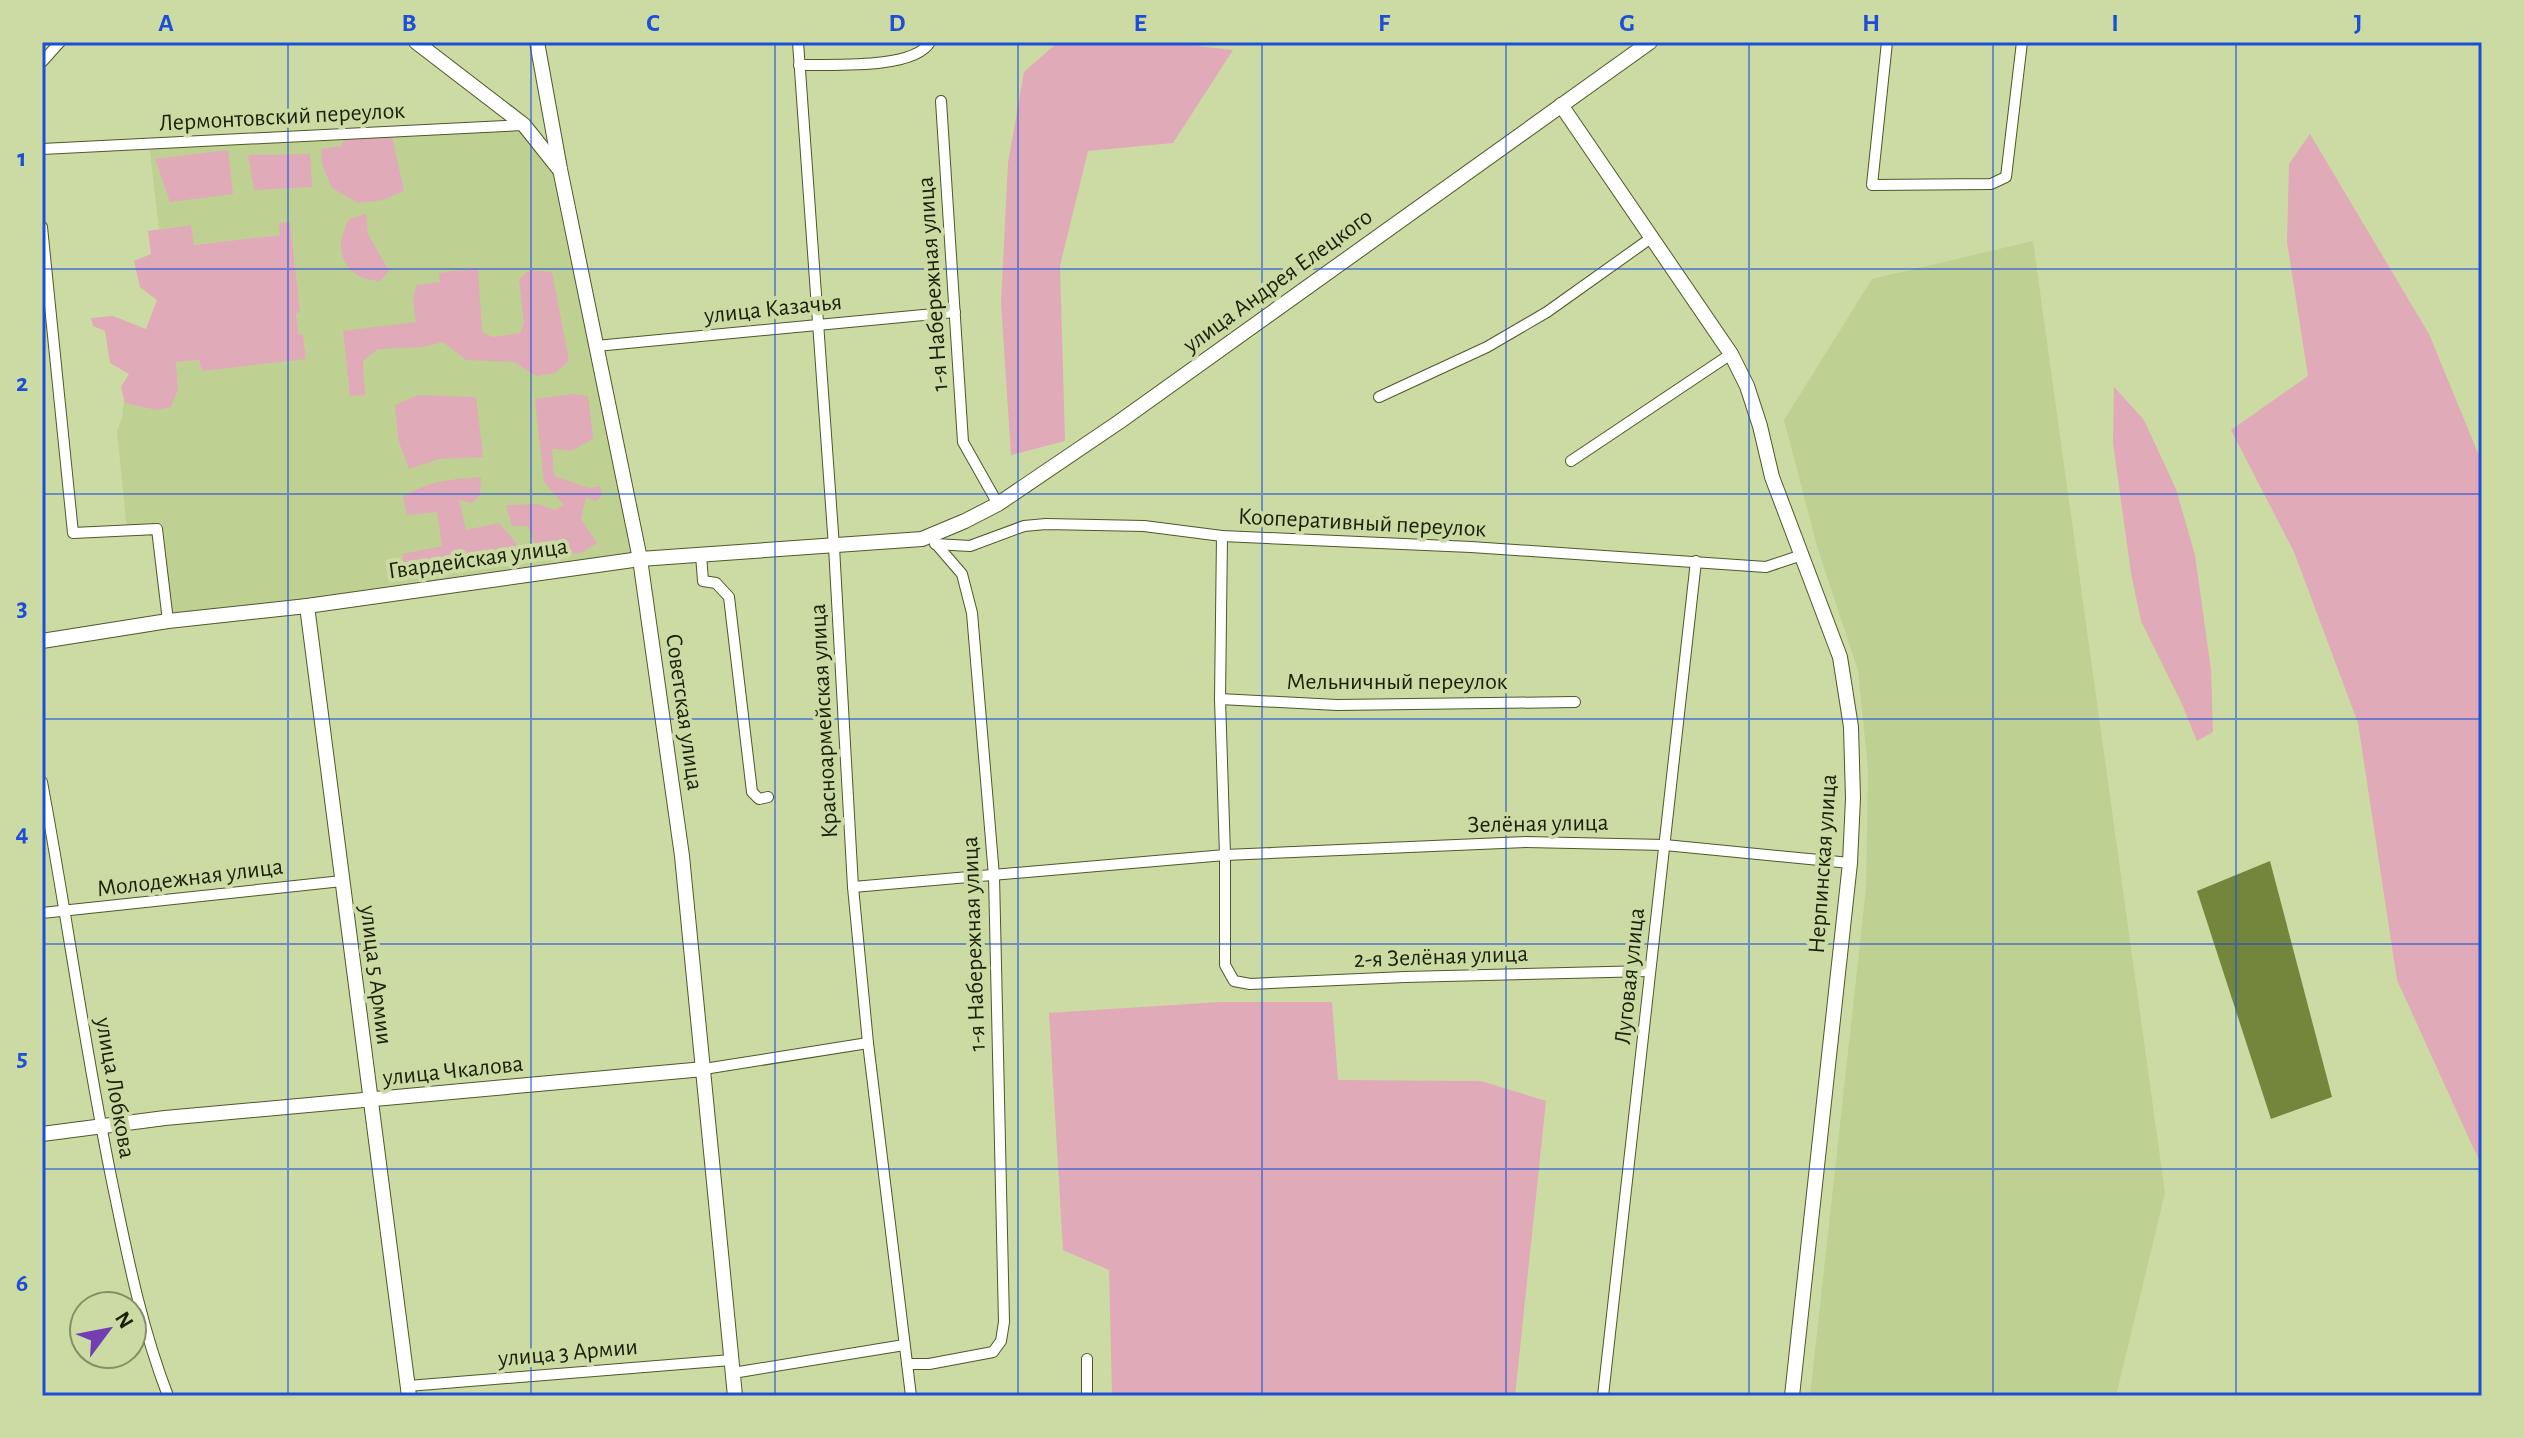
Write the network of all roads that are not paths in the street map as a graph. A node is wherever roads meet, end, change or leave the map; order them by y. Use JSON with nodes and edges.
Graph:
{"nodes":[{"id":1,"x":60,"y":42,"type":"edge"},
{"id":2,"x":416,"y":42,"type":"edge"},
{"id":3,"x":537,"y":42,"type":"edge"},
{"id":4,"x":798,"y":42,"type":"edge"},
{"id":5,"x":930,"y":42,"type":"edge"},
{"id":6,"x":1650,"y":42,"type":"edge"},
{"id":7,"x":1887,"y":42,"type":"edge"},
{"id":8,"x":2022,"y":42,"type":"edge"},
{"id":9,"x":42,"y":62,"type":"edge"},
{"id":10,"x":799,"y":65,"type":"junction"},
{"id":11,"x":941,"y":101,"type":"dead end"},
{"id":12,"x":1561,"y":105,"type":"junction"},
{"id":13,"x":524,"y":125,"type":"junction"},
{"id":14,"x":42,"y":149,"type":"edge"},
{"id":15,"x":560,"y":169,"type":"junction"},
{"id":16,"x":42,"y":227,"type":"edge"},
{"id":17,"x":1651,"y":238,"type":"junction"},
{"id":18,"x":955,"y":312,"type":"junction"},
{"id":19,"x":818,"y":324,"type":"junction"},
{"id":20,"x":596,"y":346,"type":"junction"},
{"id":21,"x":1731,"y":354,"type":"junction"},
{"id":22,"x":1379,"y":397,"type":"dead end"},
{"id":23,"x":1571,"y":461,"type":"dead end"},
{"id":24,"x":998,"y":504,"type":"junction"},
{"id":25,"x":1222,"y":536,"type":"junction"},
{"id":26,"x":922,"y":539,"type":"junction"},
{"id":27,"x":937,"y":545,"type":"junction"},
{"id":28,"x":834,"y":547,"type":"junction"},
{"id":29,"x":701,"y":555,"type":"junction"},
{"id":30,"x":1802,"y":555,"type":"junction"},
{"id":31,"x":640,"y":559,"type":"junction"},
{"id":32,"x":1696,"y":561,"type":"junction"},
{"id":33,"x":307,"y":606,"type":"junction"},
{"id":34,"x":168,"y":621,"type":"junction"},
{"id":35,"x":42,"y":641,"type":"edge"},
{"id":36,"x":1220,"y":699,"type":"junction"},
{"id":37,"x":1575,"y":702,"type":"dead end"},
{"id":38,"x":42,"y":782,"type":"edge"},
{"id":39,"x":768,"y":797,"type":"dead end"},
{"id":40,"x":1665,"y":845,"type":"junction"},
{"id":41,"x":1225,"y":855,"type":"junction"},
{"id":42,"x":1850,"y":863,"type":"junction"},
{"id":43,"x":994,"y":876,"type":"junction"},
{"id":44,"x":342,"y":881,"type":"junction"},
{"id":45,"x":853,"y":887,"type":"junction"},
{"id":46,"x":66,"y":912,"type":"junction"},
{"id":47,"x":42,"y":913,"type":"edge"},
{"id":48,"x":1650,"y":971,"type":"junction"},
{"id":49,"x":868,"y":1043,"type":"junction"},
{"id":50,"x":704,"y":1069,"type":"junction"},
{"id":51,"x":370,"y":1101,"type":"junction"},
{"id":52,"x":100,"y":1127,"type":"junction"},
{"id":53,"x":42,"y":1134,"type":"edge"},
{"id":54,"x":904,"y":1345,"type":"junction"},
{"id":55,"x":1087,"y":1359,"type":"dead end"},
{"id":56,"x":907,"y":1364,"type":"junction"},
{"id":57,"x":732,"y":1366,"type":"junction"},
{"id":58,"x":408,"y":1391,"type":"edge"},
{"id":59,"x":168,"y":1396,"type":"edge"},
{"id":60,"x":735,"y":1396,"type":"edge"},
{"id":61,"x":911,"y":1396,"type":"edge"},
{"id":62,"x":1087,"y":1396,"type":"edge"},
{"id":63,"x":1603,"y":1396,"type":"edge"},
{"id":64,"x":1792,"y":1396,"type":"edge"}],
"edges":[{"from":1,"to":9,"type":"street"},
{"from":2,"to":13,"type":"main road"},
{"from":3,"to":15,"type":"main road","name":"Советская улица"},
{"from":4,"to":10,"type":"street","name":"Красноармейская улица"},
{"from":5,"to":10,"type":"street"},
{"from":6,"to":12,"type":"main road","name":"улица Андрея Елецкого"},
{"from":7,"to":8,"type":"street"},
{"from":10,"to":19,"type":"street","name":"Красноармейская улица"},
{"from":11,"to":18,"type":"street","name":"1-я Набережная улица"},
{"from":12,"to":17,"type":"main road","name":"Нерпинская улица"},
{"from":12,"to":24,"type":"main road","name":"улица Андрея Елецкого"},
{"from":13,"to":14,"type":"street","name":"Лермонтовский переулок"},
{"from":13,"to":15,"type":"main road"},
{"from":15,"to":20,"type":"main road","name":"Советская улица"},
{"from":16,"to":34,"type":"street"},
{"from":17,"to":21,"type":"main road","name":"Нерпинская улица"},
{"from":17,"to":22,"type":"street"},
{"from":18,"to":19,"type":"street","name":"улица Казачья"},
{"from":18,"to":24,"type":"street","name":"1-я Набережная улица"},
{"from":19,"to":20,"type":"street","name":"улица Казачья"},
{"from":19,"to":28,"type":"street","name":"Красноармейская улица"},
{"from":20,"to":31,"type":"main road","name":"Советская улица"},
{"from":21,"to":23,"type":"street"},
{"from":21,"to":30,"type":"main road","name":"Нерпинская улица"},
{"from":24,"to":26,"type":"main road","name":"улица Андрея Елецкого"},
{"from":25,"to":27,"type":"street","name":"Кооперативный переулок"},
{"from":25,"to":32,"type":"street","name":"Кооперативный переулок"},
{"from":25,"to":36,"type":"street"},
{"from":26,"to":27,"type":"street","name":"Кооперативный переулок"},
{"from":26,"to":28,"type":"main road","name":"Гвардейская улица"},
{"from":27,"to":43,"type":"street","name":"1-я Набережная улица"},
{"from":28,"to":29,"type":"main road","name":"Гвардейская улица"},
{"from":28,"to":45,"type":"street","name":"Красноармейская улица"},
{"from":29,"to":31,"type":"main road","name":"Гвардейская улица"},
{"from":29,"to":39,"type":"street"},
{"from":30,"to":32,"type":"street","name":"Кооперативный переулок"},
{"from":30,"to":42,"type":"main road","name":"Нерпинская улица"},
{"from":31,"to":33,"type":"main road","name":"Гвардейская улица"},
{"from":31,"to":50,"type":"main road","name":"Советская улица"},
{"from":32,"to":40,"type":"street","name":"Луговая улица"},
{"from":33,"to":34,"type":"main road","name":"Гвардейская улица"},
{"from":33,"to":44,"type":"main road","name":"улица 5 Армии"},
{"from":34,"to":35,"type":"main road","name":"Гвардейская улица"},
{"from":36,"to":37,"type":"street","name":"Мельничный переулок"},
{"from":36,"to":41,"type":"street"},
{"from":38,"to":46,"type":"street","name":"улица Лобкова"},
{"from":40,"to":41,"type":"street","name":"Зелёная улица"},
{"from":40,"to":42,"type":"street","name":"Зелёная улица"},
{"from":40,"to":48,"type":"street","name":"Луговая улица"},
{"from":41,"to":43,"type":"street","name":"Зелёная улица"},
{"from":41,"to":48,"type":"street","name":"2-я Зелёная улица"},
{"from":42,"to":64,"type":"main road","name":"Нерпинская улица"},
{"from":43,"to":45,"type":"street","name":"Зелёная улица"},
{"from":43,"to":56,"type":"street","name":"1-я Набережная улица"},
{"from":44,"to":46,"type":"street","name":"Молодежная улица"},
{"from":44,"to":51,"type":"main road","name":"улица 5 Армии"},
{"from":45,"to":49,"type":"street","name":"Красноармейская улица"},
{"from":46,"to":47,"type":"street","name":"Молодежная улица"},
{"from":46,"to":52,"type":"street","name":"улица Лобкова"},
{"from":48,"to":63,"type":"street","name":"Луговая улица"},
{"from":49,"to":50,"type":"street","name":"улица Чкалова"},
{"from":49,"to":54,"type":"street","name":"Красноармейская улица"},
{"from":50,"to":51,"type":"main road","name":"улица Чкалова"},
{"from":50,"to":57,"type":"main road","name":"Советская улица"},
{"from":51,"to":52,"type":"main road","name":"улица Чкалова"},
{"from":51,"to":58,"type":"main road","name":"улица 5 Армии"},
{"from":52,"to":53,"type":"main road","name":"улица Чкалова"},
{"from":52,"to":59,"type":"street","name":"улица Лобкова"},
{"from":54,"to":56,"type":"street","name":"Красноармейская улица"},
{"from":54,"to":57,"type":"street","name":"улица 3 Армии"},
{"from":55,"to":62,"type":"street"},
{"from":56,"to":61,"type":"street","name":"Красноармейская улица"},
{"from":57,"to":58,"type":"street","name":"улица 3 Армии"},
{"from":57,"to":60,"type":"main road","name":"Советская улица"}]}
